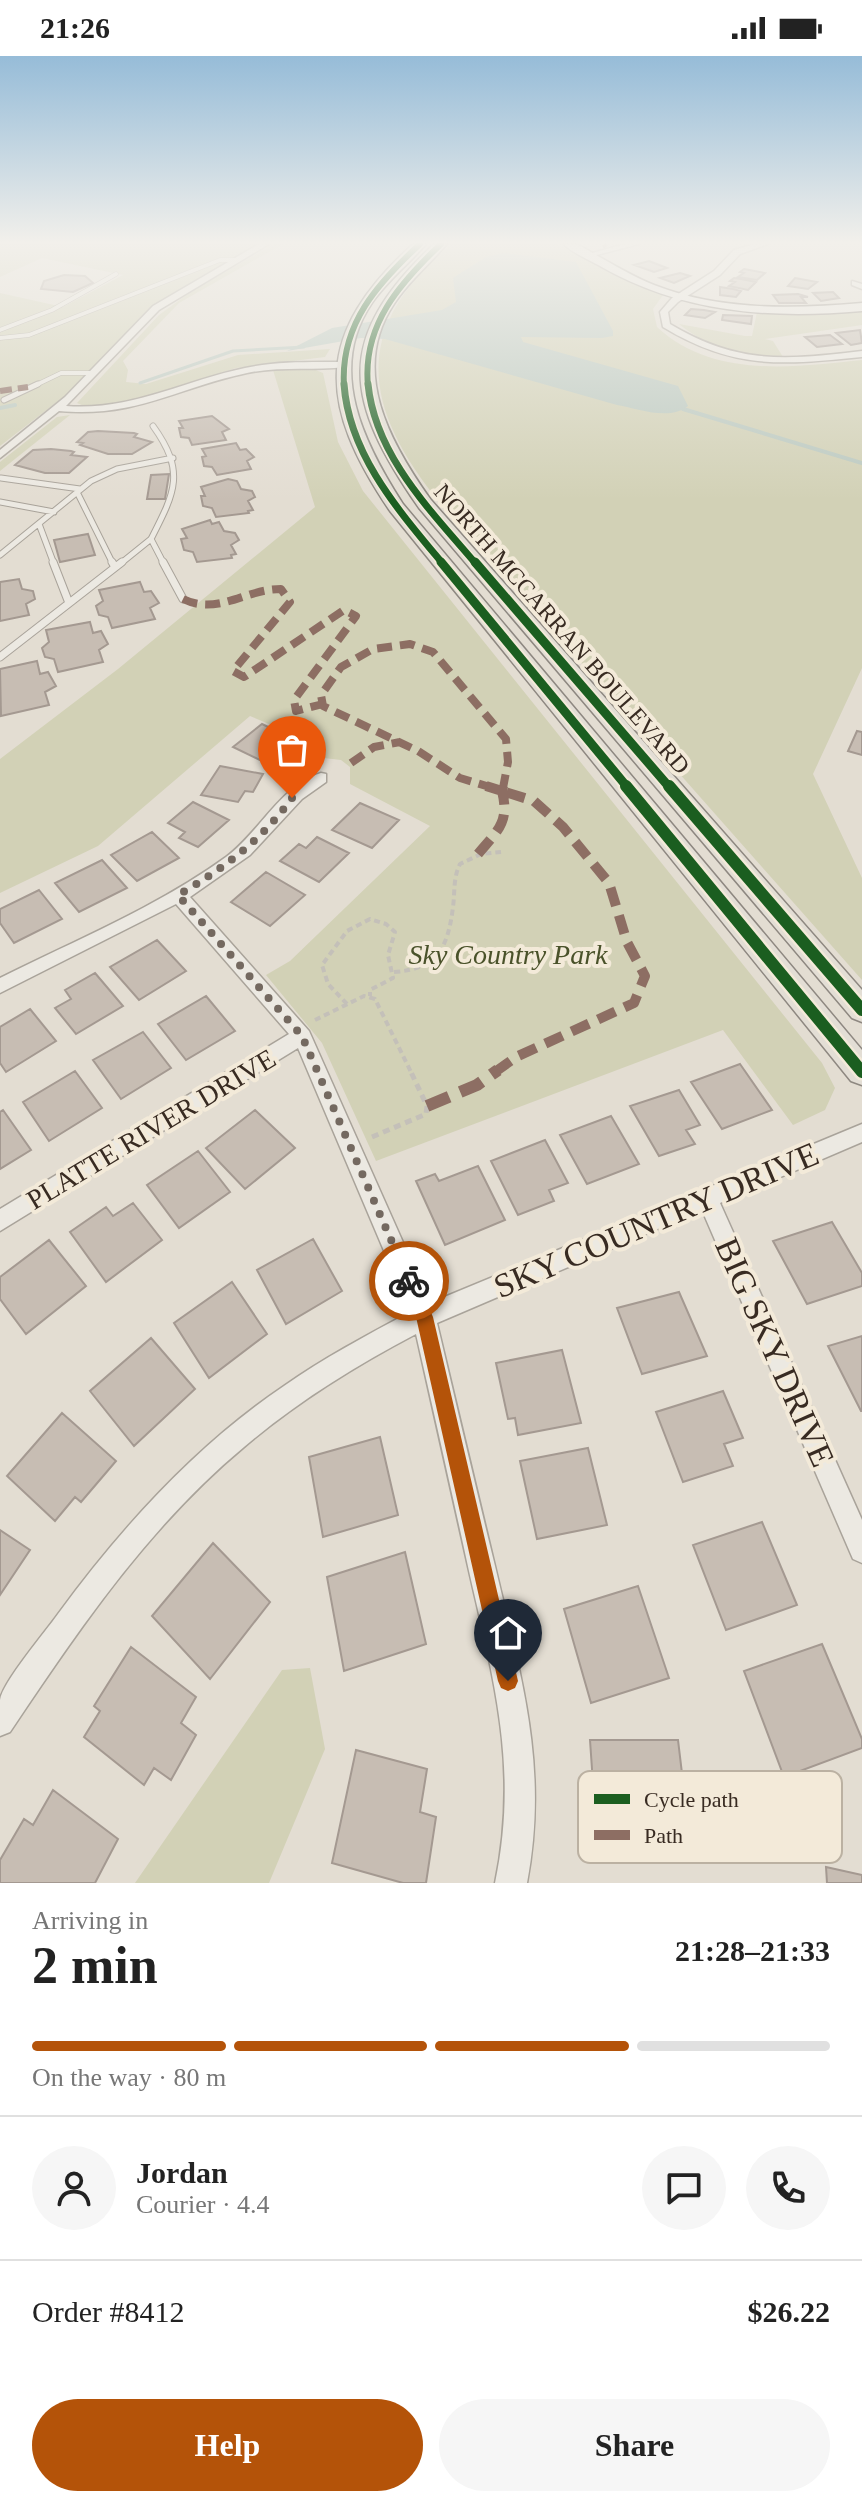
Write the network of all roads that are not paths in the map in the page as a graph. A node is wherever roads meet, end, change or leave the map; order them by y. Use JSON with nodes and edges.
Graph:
{"nodes":[{"id":1,"x":44,"y":329,"type":"edge"},
{"id":2,"x":135,"y":329,"type":"edge"},
{"id":3,"x":356,"y":329,"type":"edge"},
{"id":4,"x":374,"y":329,"type":"edge"},
{"id":5,"x":675,"y":329,"type":"edge"},
{"id":6,"x":0,"y":338,"type":"edge"},
{"id":7,"x":862,"y":354,"type":"edge"},
{"id":8,"x":356,"y":364,"type":"junction"},
{"id":9,"x":93,"y":373,"type":"junction"},
{"id":10,"x":4,"y":400,"type":"dead end"},
{"id":11,"x":58,"y":408,"type":"junction"},
{"id":12,"x":153,"y":426,"type":"dead end"},
{"id":13,"x":2,"y":452,"type":"edge"},
{"id":14,"x":173,"y":458,"type":"junction"},
{"id":15,"x":1,"y":478,"type":"edge"},
{"id":16,"x":79,"y":490,"type":"junction"},
{"id":17,"x":0,"y":502,"type":"edge"},
{"id":18,"x":54,"y":512,"type":"junction"},
{"id":19,"x":39,"y":524,"type":"junction"},
{"id":20,"x":151,"y":539,"type":"junction"},
{"id":21,"x":0,"y":555,"type":"edge"},
{"id":22,"x":115,"y":567,"type":"junction"},
{"id":23,"x":183,"y":599,"type":"dead end"},
{"id":24,"x":69,"y":603,"type":"junction"},
{"id":25,"x":0,"y":657,"type":"edge"},
{"id":26,"x":321,"y":778,"type":"dead end"},
{"id":27,"x":178,"y":895,"type":"junction"},
{"id":28,"x":0,"y":986,"type":"edge"},
{"id":29,"x":862,"y":1010,"type":"edge"},
{"id":30,"x":307,"y":1029,"type":"junction"},
{"id":31,"x":862,"y":1072,"type":"edge"},
{"id":32,"x":862,"y":1133,"type":"edge"},
{"id":33,"x":707,"y":1197,"type":"junction"},
{"id":34,"x":0,"y":1221,"type":"edge"},
{"id":35,"x":424,"y":1317,"type":"junction"},
{"id":36,"x":862,"y":1550,"type":"edge"},
{"id":37,"x":0,"y":1722,"type":"edge"},
{"id":38,"x":511,"y":1883,"type":"edge"}],
"edges":[{"from":1,"to":6,"type":"lane"},
{"from":2,"to":9,"type":"street"},
{"from":3,"to":8,"type":"main road","name":"NORTH MCCARRAN BOULEVARD"},
{"from":4,"to":8,"type":"main road","name":"NORTH MCCARRAN BOULEVARD"},
{"from":5,"to":7,"type":"street"},
{"from":8,"to":11,"type":"street"},
{"from":8,"to":29,"type":"main road","name":"NORTH MCCARRAN BOULEVARD"},
{"from":8,"to":31,"type":"main road","name":"NORTH MCCARRAN BOULEVARD"},
{"from":9,"to":10,"type":"lane"},
{"from":9,"to":11,"type":"street"},
{"from":11,"to":13,"type":"street"},
{"from":12,"to":14,"type":"lane"},
{"from":14,"to":16,"type":"lane"},
{"from":14,"to":20,"type":"lane"},
{"from":15,"to":16,"type":"lane"},
{"from":16,"to":18,"type":"lane"},
{"from":16,"to":22,"type":"lane"},
{"from":17,"to":18,"type":"lane"},
{"from":18,"to":19,"type":"lane"},
{"from":19,"to":21,"type":"lane"},
{"from":19,"to":24,"type":"lane"},
{"from":20,"to":22,"type":"lane"},
{"from":20,"to":23,"type":"lane"},
{"from":22,"to":24,"type":"lane"},
{"from":24,"to":25,"type":"lane"},
{"from":26,"to":27,"type":"street"},
{"from":27,"to":28,"type":"street"},
{"from":27,"to":30,"type":"street"},
{"from":30,"to":34,"type":"street","name":"PLATTE RIVER DRIVE"},
{"from":30,"to":35,"type":"street"},
{"from":32,"to":33,"type":"street","name":"SKY COUNTRY DRIVE"},
{"from":33,"to":35,"type":"street","name":"SKY COUNTRY DRIVE"},
{"from":33,"to":36,"type":"street","name":"BIG SKY DRIVE"},
{"from":35,"to":37,"type":"street","name":"SKY COUNTRY DRIVE"},
{"from":35,"to":38,"type":"street"}]}
